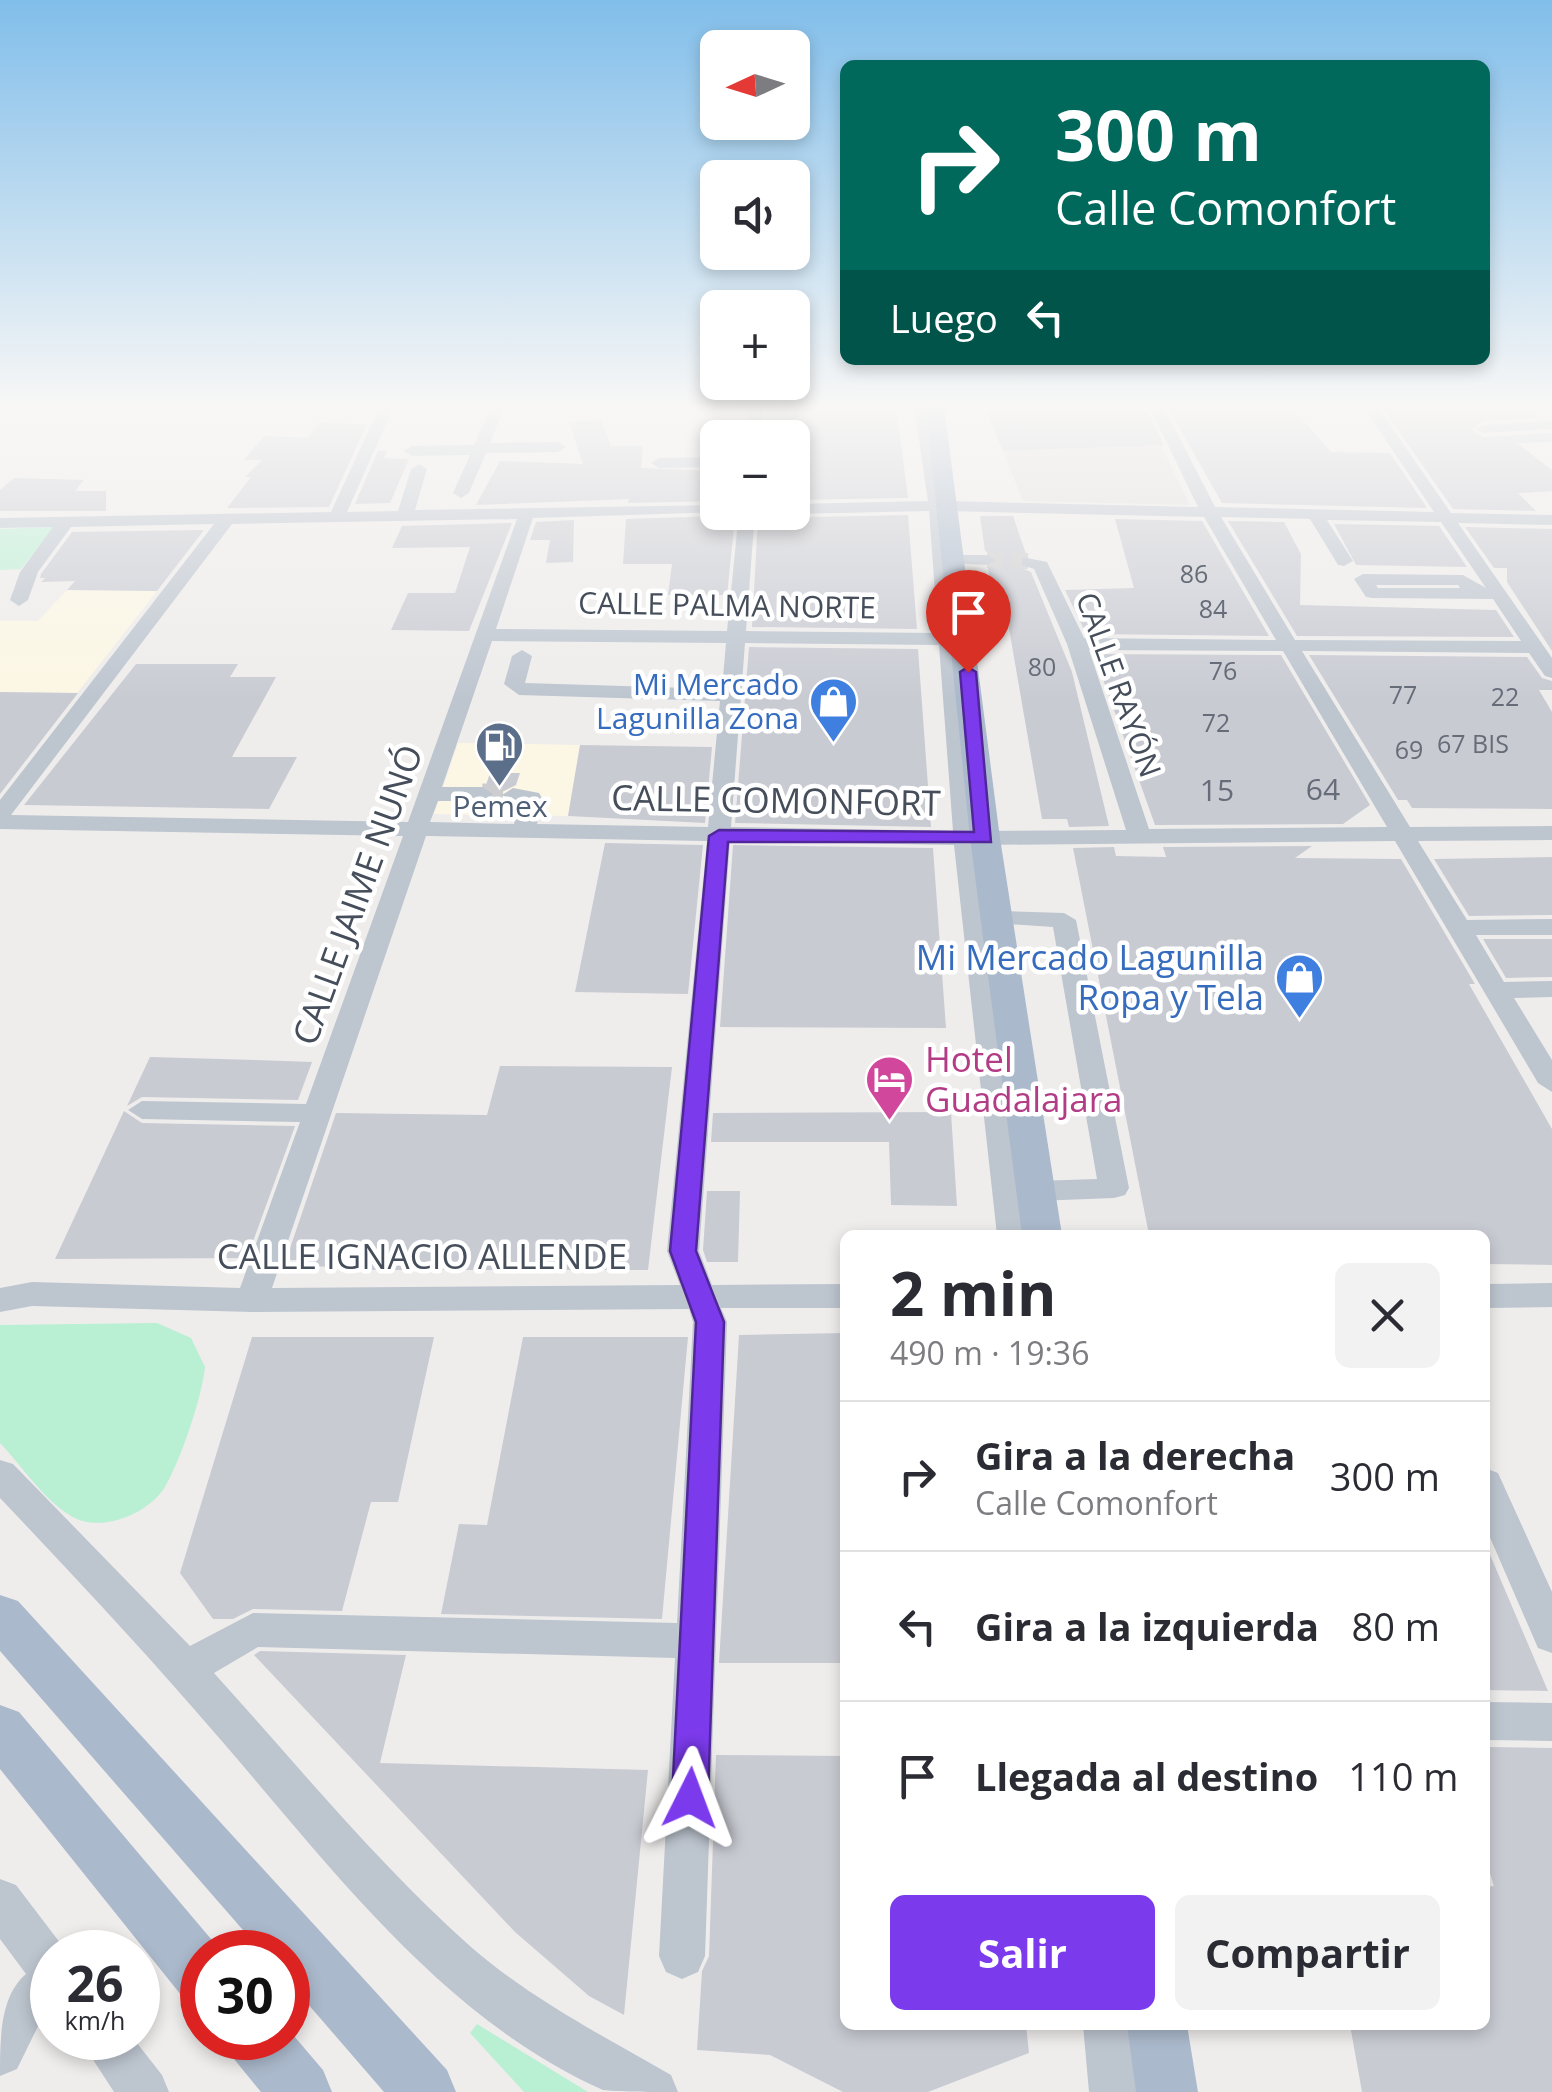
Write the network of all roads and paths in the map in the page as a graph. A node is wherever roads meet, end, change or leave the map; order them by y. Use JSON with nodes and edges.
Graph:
{"nodes":[{"id":1,"x":343,"y":504,"type":"edge"},
{"id":2,"x":408,"y":504,"type":"edge"},
{"id":3,"x":1205,"y":504,"type":"edge"},
{"id":4,"x":1437,"y":504,"type":"edge"},
{"id":5,"x":941,"y":506,"type":"junction"},
{"id":6,"x":810,"y":509,"type":"edge"},
{"id":7,"x":700,"y":510,"type":"edge"},
{"id":8,"x":1209,"y":512,"type":"junction"},
{"id":9,"x":527,"y":513,"type":"junction"},
{"id":10,"x":1316,"y":514,"type":"junction"},
{"id":11,"x":405,"y":515,"type":"junction"},
{"id":12,"x":337,"y":516,"type":"junction"},
{"id":13,"x":1446,"y":517,"type":"junction"},
{"id":14,"x":227,"y":519,"type":"junction"},
{"id":15,"x":1552,"y":520,"type":"edge"},
{"id":16,"x":0,"y":523,"type":"edge"},
{"id":17,"x":65,"y":523,"type":"junction"},
{"id":18,"x":745,"y":530,"type":"edge"},
{"id":19,"x":955,"y":560,"type":"junction"},
{"id":20,"x":986,"y":560,"type":"tunnel mouth"},
{"id":21,"x":1028,"y":561,"type":"dead end"},
{"id":22,"x":1344,"y":561,"type":"dead end"},
{"id":23,"x":29,"y":572,"type":"junction"},
{"id":24,"x":0,"y":573,"type":"edge"},
{"id":25,"x":1474,"y":594,"type":"junction"},
{"id":26,"x":1499,"y":594,"type":"junction"},
{"id":27,"x":19,"y":600,"type":"dead end"},
{"id":28,"x":488,"y":634,"type":"junction"},
{"id":29,"x":734,"y":635,"type":"junction"},
{"id":30,"x":956,"y":639,"type":"junction"},
{"id":31,"x":1077,"y":644,"type":"junction"},
{"id":32,"x":1292,"y":646,"type":"junction"},
{"id":33,"x":1534,"y":647,"type":"junction"},
{"id":34,"x":522,"y":656,"type":"dead end"},
{"id":35,"x":1552,"y":672,"type":"edge"},
{"id":36,"x":730,"y":695,"type":"junction"},
{"id":37,"x":431,"y":794,"type":"junction"},
{"id":38,"x":482,"y":794,"type":"tunnel mouth"},
{"id":39,"x":513,"y":795,"type":"dead end"},
{"id":40,"x":0,"y":818,"type":"edge"},
{"id":41,"x":415,"y":832,"type":"junction"},
{"id":42,"x":1552,"y":832,"type":"edge"},
{"id":43,"x":524,"y":833,"type":"junction"},
{"id":44,"x":719,"y":836,"type":"junction"},
{"id":45,"x":1403,"y":837,"type":"junction"},
{"id":46,"x":975,"y":838,"type":"junction"},
{"id":47,"x":1140,"y":839,"type":"junction"},
{"id":48,"x":1000,"y":918,"type":"junction"},
{"id":49,"x":1552,"y":927,"type":"edge"},
{"id":50,"x":1460,"y":928,"type":"junction"},
{"id":51,"x":1552,"y":988,"type":"edge"},
{"id":52,"x":1498,"y":990,"type":"junction"},
{"id":53,"x":1552,"y":1082,"type":"edge"},
{"id":54,"x":142,"y":1110,"type":"dead end"},
{"id":55,"x":319,"y":1113,"type":"junction"},
{"id":56,"x":1036,"y":1191,"type":"junction"},
{"id":57,"x":1013,"y":1230,"type":"edge"},
{"id":58,"x":1041,"y":1230,"type":"edge"},
{"id":59,"x":1552,"y":1295,"type":"edge"},
{"id":60,"x":703,"y":1296,"type":"junction"},
{"id":61,"x":840,"y":1296,"type":"edge"},
{"id":62,"x":1490,"y":1296,"type":"edge"},
{"id":63,"x":0,"y":1300,"type":"edge"},
{"id":64,"x":252,"y":1300,"type":"junction"},
{"id":65,"x":0,"y":1474,"type":"edge"},
{"id":66,"x":1490,"y":1493,"type":"edge"},
{"id":67,"x":0,"y":1616,"type":"edge"},
{"id":68,"x":1552,"y":1636,"type":"edge"},
{"id":69,"x":698,"y":1641,"type":"junction"},
{"id":70,"x":184,"y":1670,"type":"junction"},
{"id":71,"x":1490,"y":1720,"type":"edge"},
{"id":72,"x":1552,"y":1722,"type":"edge"},
{"id":73,"x":0,"y":1730,"type":"edge"},
{"id":74,"x":0,"y":1901,"type":"edge"},
{"id":75,"x":180,"y":1947,"type":"edge"},
{"id":76,"x":682,"y":1956,"type":"dead end"},
{"id":77,"x":30,"y":1983,"type":"edge"},
{"id":78,"x":30,"y":1992,"type":"edge"},
{"id":79,"x":1107,"y":2030,"type":"edge"},
{"id":80,"x":1159,"y":2030,"type":"edge"},
{"id":81,"x":0,"y":2052,"type":"edge"},
{"id":82,"x":120,"y":2060,"type":"edge"},
{"id":83,"x":274,"y":2060,"type":"edge"},
{"id":84,"x":145,"y":2092,"type":"edge"},
{"id":85,"x":301,"y":2092,"type":"edge"},
{"id":86,"x":425,"y":2092,"type":"edge"},
{"id":87,"x":654,"y":2092,"type":"edge"},
{"id":88,"x":1113,"y":2092,"type":"edge"},
{"id":89,"x":1167,"y":2092,"type":"edge"}],
"edges":[{"from":1,"to":12,"type":"street"},
{"from":2,"to":11,"type":"street"},
{"from":3,"to":8,"type":"street"},
{"from":4,"to":13,"type":"street"},
{"from":5,"to":6,"type":"street"},
{"from":5,"to":8,"type":"street"},
{"from":5,"to":19,"type":"main road"},
{"from":5,"to":30,"type":"street"},
{"from":7,"to":9,"type":"street"},
{"from":8,"to":10,"type":"street"},
{"from":8,"to":32,"type":"street"},
{"from":9,"to":11,"type":"street"},
{"from":9,"to":28,"type":"street","name":"CALLE JAIME NUNÓ"},
{"from":10,"to":13,"type":"street"},
{"from":10,"to":22,"type":"street"},
{"from":11,"to":12,"type":"street"},
{"from":12,"to":14,"type":"street"},
{"from":13,"to":15,"type":"street"},
{"from":13,"to":26,"type":"street"},
{"from":14,"to":17,"type":"street"},
{"from":14,"to":40,"type":"street"},
{"from":16,"to":17,"type":"street"},
{"from":17,"to":23,"type":"street"},
{"from":18,"to":29,"type":"street"},
{"from":19,"to":20,"type":"street"},
{"from":19,"to":30,"type":"main road"},
{"from":21,"to":31,"type":"street","name":"CALLE RAYÓN"},
{"from":23,"to":24,"type":"street"},
{"from":23,"to":27,"type":"street"},
{"from":25,"to":25,"type":"street"},
{"from":25,"to":26,"type":"street"},
{"from":26,"to":33,"type":"street"},
{"from":28,"to":29,"type":"street","name":"CALLE PALMA NORTE"},
{"from":28,"to":37,"type":"street","name":"CALLE JAIME NUNÓ"},
{"from":29,"to":30,"type":"street","name":"CALLE PALMA NORTE"},
{"from":29,"to":36,"type":"street"},
{"from":30,"to":46,"type":"main road"},
{"from":31,"to":32,"type":"street"},
{"from":31,"to":47,"type":"street","name":"CALLE RAYÓN"},
{"from":32,"to":33,"type":"street"},
{"from":32,"to":45,"type":"street"},
{"from":33,"to":35,"type":"street"},
{"from":34,"to":36,"type":"street"},
{"from":36,"to":44,"type":"street"},
{"from":37,"to":38,"type":"street"},
{"from":37,"to":41,"type":"street","name":"CALLE JAIME NUNÓ"},
{"from":39,"to":43,"type":"street"},
{"from":40,"to":41,"type":"street","name":"CALLE COMONFORT"},
{"from":41,"to":43,"type":"street","name":"CALLE COMONFORT"},
{"from":41,"to":55,"type":"street","name":"CALLE JAIME NUNÓ"},
{"from":42,"to":45,"type":"street","name":"CALLE COMONFORT"},
{"from":43,"to":44,"type":"street","name":"CALLE COMONFORT"},
{"from":44,"to":46,"type":"street","name":"CALLE COMONFORT"},
{"from":44,"to":60,"type":"street"},
{"from":45,"to":47,"type":"street","name":"CALLE COMONFORT"},
{"from":45,"to":50,"type":"street"},
{"from":46,"to":47,"type":"street","name":"CALLE COMONFORT"},
{"from":46,"to":48,"type":"main road"},
{"from":46,"to":57,"type":"street"},
{"from":48,"to":56,"type":"main road"},
{"from":48,"to":56,"type":"street"},
{"from":49,"to":50,"type":"street"},
{"from":50,"to":52,"type":"street"},
{"from":51,"to":52,"type":"street"},
{"from":52,"to":53,"type":"street"},
{"from":54,"to":55,"type":"street"},
{"from":55,"to":64,"type":"street","name":"CALLE JAIME NUNÓ"},
{"from":56,"to":58,"type":"main road"},
{"from":59,"to":62,"type":"street"},
{"from":60,"to":61,"type":"street","name":"CALLE IGNACIO ALLENDE"},
{"from":60,"to":64,"type":"street","name":"CALLE IGNACIO ALLENDE"},
{"from":60,"to":69,"type":"street"},
{"from":63,"to":64,"type":"street","name":"CALLE IGNACIO ALLENDE"},
{"from":65,"to":70,"type":"street"},
{"from":66,"to":68,"type":"street"},
{"from":67,"to":86,"type":"main road"},
{"from":69,"to":70,"type":"street"},
{"from":69,"to":76,"type":"street"},
{"from":70,"to":87,"type":"street"},
{"from":71,"to":72,"type":"street"},
{"from":73,"to":75,"type":"main road"},
{"from":74,"to":77,"type":"street"},
{"from":78,"to":81,"type":"street"},
{"from":79,"to":88,"type":"street"},
{"from":80,"to":89,"type":"main road"},
{"from":82,"to":84,"type":"street"},
{"from":83,"to":85,"type":"main road"}]}
